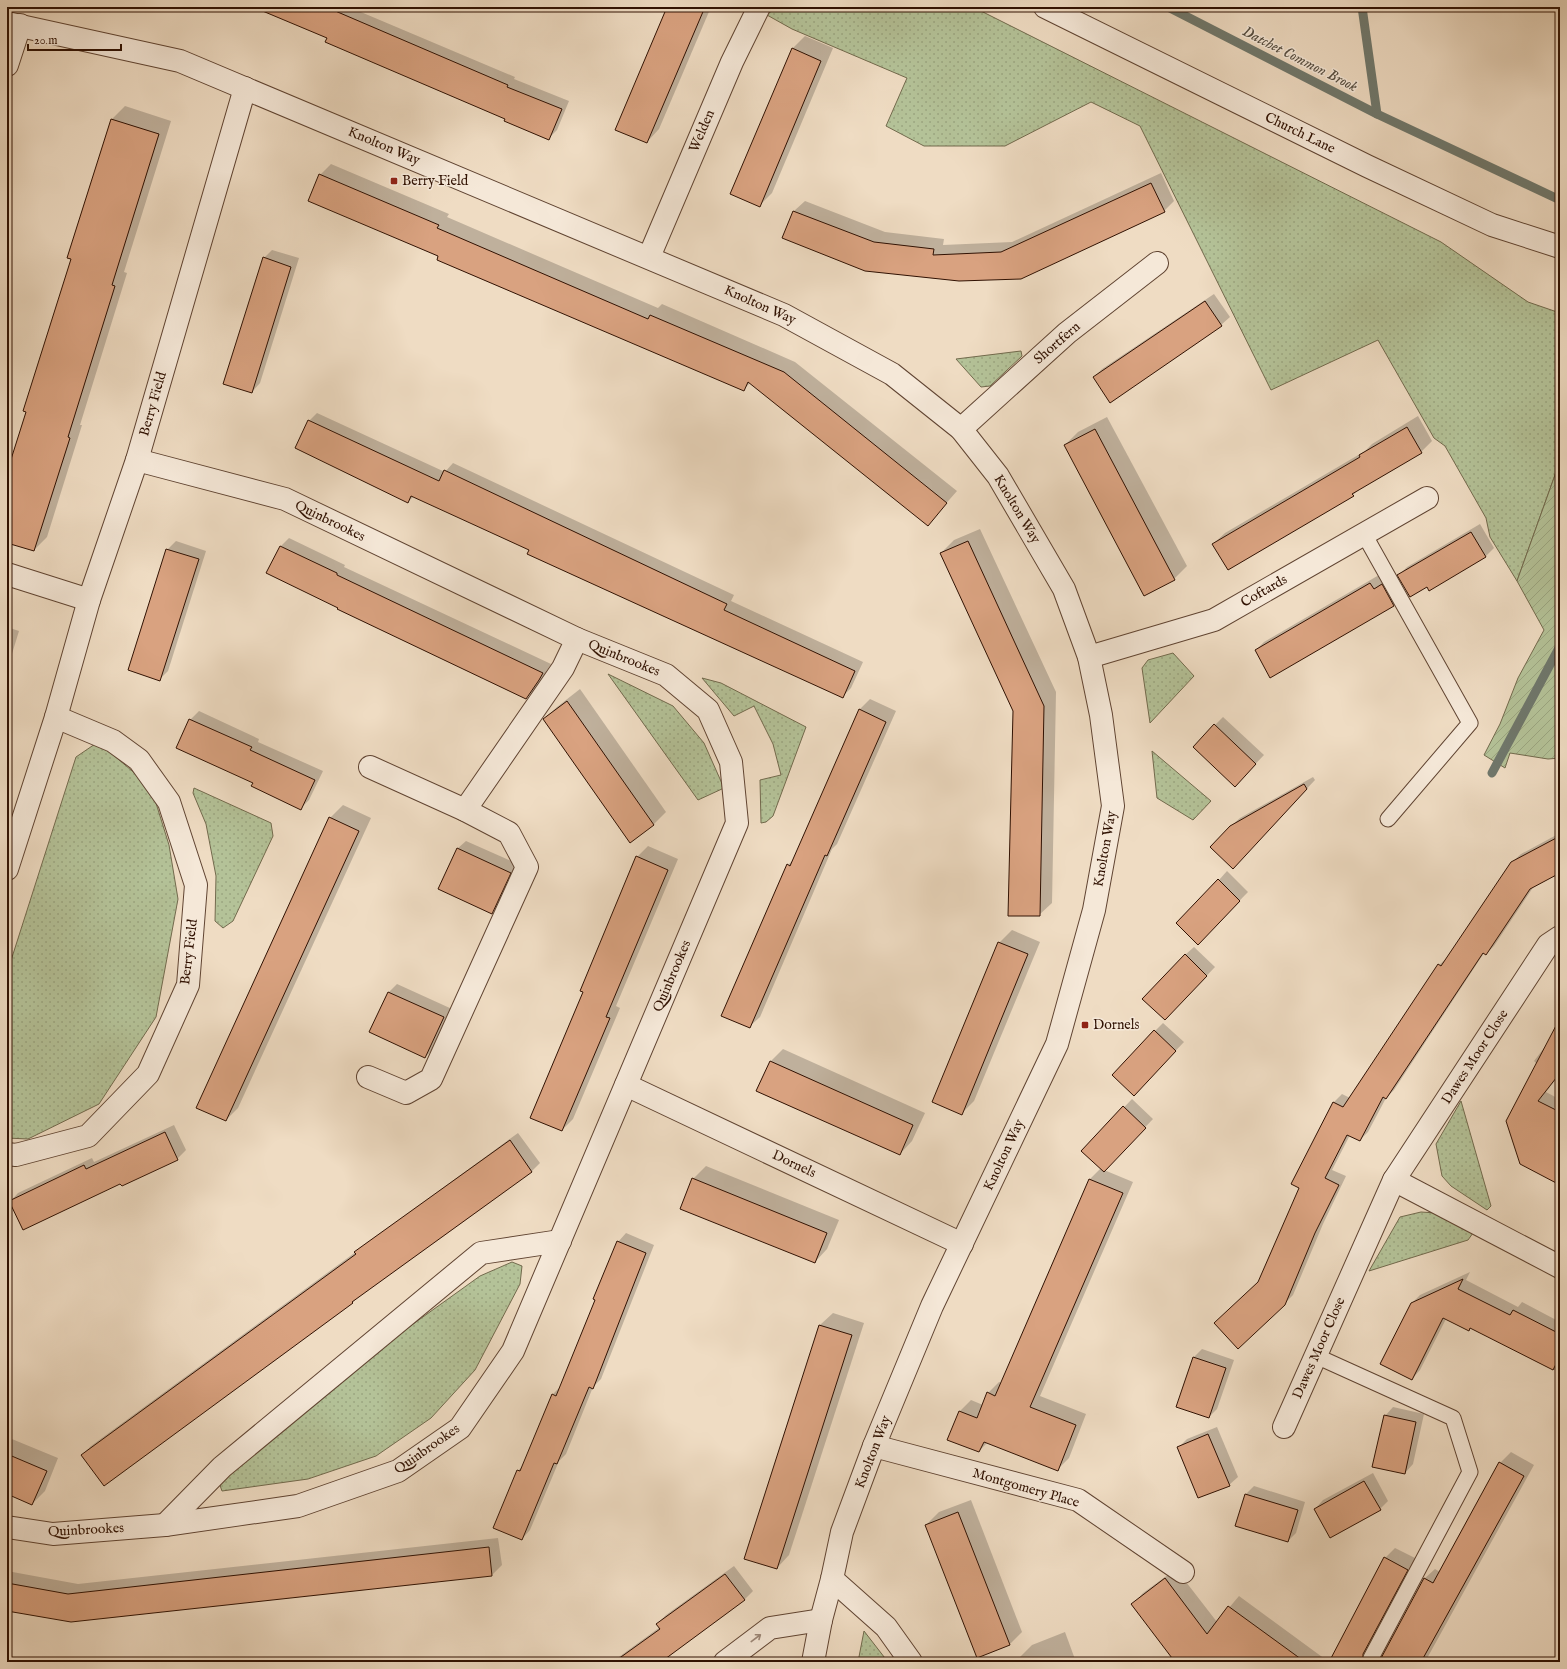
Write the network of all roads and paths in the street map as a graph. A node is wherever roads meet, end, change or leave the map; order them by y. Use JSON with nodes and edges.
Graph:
{"nodes":[{"id":1,"x":759,"y":7,"type":"edge"},
{"id":2,"x":1045,"y":7,"type":"edge"},
{"id":3,"x":13,"y":24,"type":"edge"},
{"id":4,"x":7,"y":65,"type":"edge"},
{"id":5,"x":245,"y":88,"type":"junction"},
{"id":6,"x":1560,"y":247,"type":"edge"},
{"id":7,"x":649,"y":257,"type":"junction"},
{"id":8,"x":1157,"y":263,"type":"dead end"},
{"id":9,"x":961,"y":429,"type":"junction"},
{"id":10,"x":137,"y":460,"type":"junction"},
{"id":11,"x":1427,"y":498,"type":"dead end"},
{"id":12,"x":1364,"y":534,"type":"junction"},
{"id":13,"x":7,"y":574,"type":"edge"},
{"id":14,"x":89,"y":600,"type":"junction"},
{"id":15,"x":577,"y":639,"type":"junction"},
{"id":16,"x":1089,"y":657,"type":"junction"},
{"id":17,"x":56,"y":717,"type":"junction"},
{"id":18,"x":370,"y":767,"type":"dead end"},
{"id":19,"x":465,"y":810,"type":"junction"},
{"id":20,"x":1388,"y":819,"type":"dead end"},
{"id":21,"x":7,"y":869,"type":"edge"},
{"id":22,"x":1560,"y":937,"type":"edge"},
{"id":23,"x":368,"y":1077,"type":"dead end"},
{"id":24,"x":626,"y":1084,"type":"junction"},
{"id":25,"x":7,"y":1154,"type":"edge"},
{"id":26,"x":1394,"y":1180,"type":"junction"},
{"id":27,"x":560,"y":1241,"type":"junction"},
{"id":28,"x":962,"y":1244,"type":"junction"},
{"id":29,"x":1560,"y":1267,"type":"edge"},
{"id":30,"x":1316,"y":1356,"type":"junction"},
{"id":31,"x":1284,"y":1427,"type":"dead end"},
{"id":32,"x":874,"y":1446,"type":"junction"},
{"id":33,"x":165,"y":1525,"type":"junction"},
{"id":34,"x":7,"y":1527,"type":"edge"},
{"id":35,"x":1183,"y":1572,"type":"dead end"},
{"id":36,"x":832,"y":1579,"type":"junction"},
{"id":37,"x":821,"y":1620,"type":"junction"},
{"id":38,"x":1371,"y":1658,"type":"dead end"},
{"id":39,"x":725,"y":1662,"type":"edge"},
{"id":40,"x":813,"y":1662,"type":"edge"},
{"id":41,"x":911,"y":1662,"type":"edge"}],
"edges":[{"from":1,"to":7,"type":"street","name":"Welden"},
{"from":2,"to":6,"type":"street","name":"Church Lane"},
{"from":3,"to":4,"type":"street"},
{"from":3,"to":5,"type":"street","name":"Knolton Way"},
{"from":5,"to":7,"type":"street","name":"Knolton Way"},
{"from":5,"to":10,"type":"street","name":"Berry Field"},
{"from":7,"to":9,"type":"street","name":"Knolton Way"},
{"from":8,"to":9,"type":"street","name":"Shortfern"},
{"from":9,"to":16,"type":"street","name":"Knolton Way"},
{"from":10,"to":14,"type":"street","name":"Berry Field"},
{"from":10,"to":15,"type":"street","name":"Quinbrookes"},
{"from":11,"to":12,"type":"street","name":"Coftards"},
{"from":12,"to":16,"type":"street","name":"Coftards"},
{"from":12,"to":20,"type":"lane"},
{"from":13,"to":14,"type":"street"},
{"from":14,"to":17,"type":"street","name":"Berry Field"},
{"from":15,"to":19,"type":"street"},
{"from":15,"to":24,"type":"street","name":"Quinbrookes"},
{"from":16,"to":28,"type":"street","name":"Knolton Way"},
{"from":17,"to":21,"type":"street","name":"Berry Field"},
{"from":17,"to":25,"type":"street","name":"Berry Field"},
{"from":18,"to":19,"type":"street"},
{"from":19,"to":23,"type":"street"},
{"from":22,"to":26,"type":"street","name":"Dawes Moor Close"},
{"from":24,"to":27,"type":"street","name":"Quinbrookes"},
{"from":24,"to":28,"type":"street","name":"Dornels"},
{"from":26,"to":29,"type":"street"},
{"from":26,"to":30,"type":"street","name":"Dawes Moor Close"},
{"from":27,"to":33,"type":"street"},
{"from":27,"to":33,"type":"street","name":"Quinbrookes"},
{"from":28,"to":32,"type":"street","name":"Knolton Way"},
{"from":30,"to":31,"type":"street","name":"Dawes Moor Close"},
{"from":30,"to":38,"type":"lane"},
{"from":32,"to":35,"type":"street","name":"Montgomery Place"},
{"from":32,"to":36,"type":"street","name":"Knolton Way"},
{"from":33,"to":34,"type":"street","name":"Quinbrookes"},
{"from":36,"to":37,"type":"street","name":"Knolton Way"},
{"from":36,"to":41,"type":"street"},
{"from":39,"to":37,"type":"street","one_way":true},
{"from":37,"to":40,"type":"street","name":"Knolton Way"}]}
